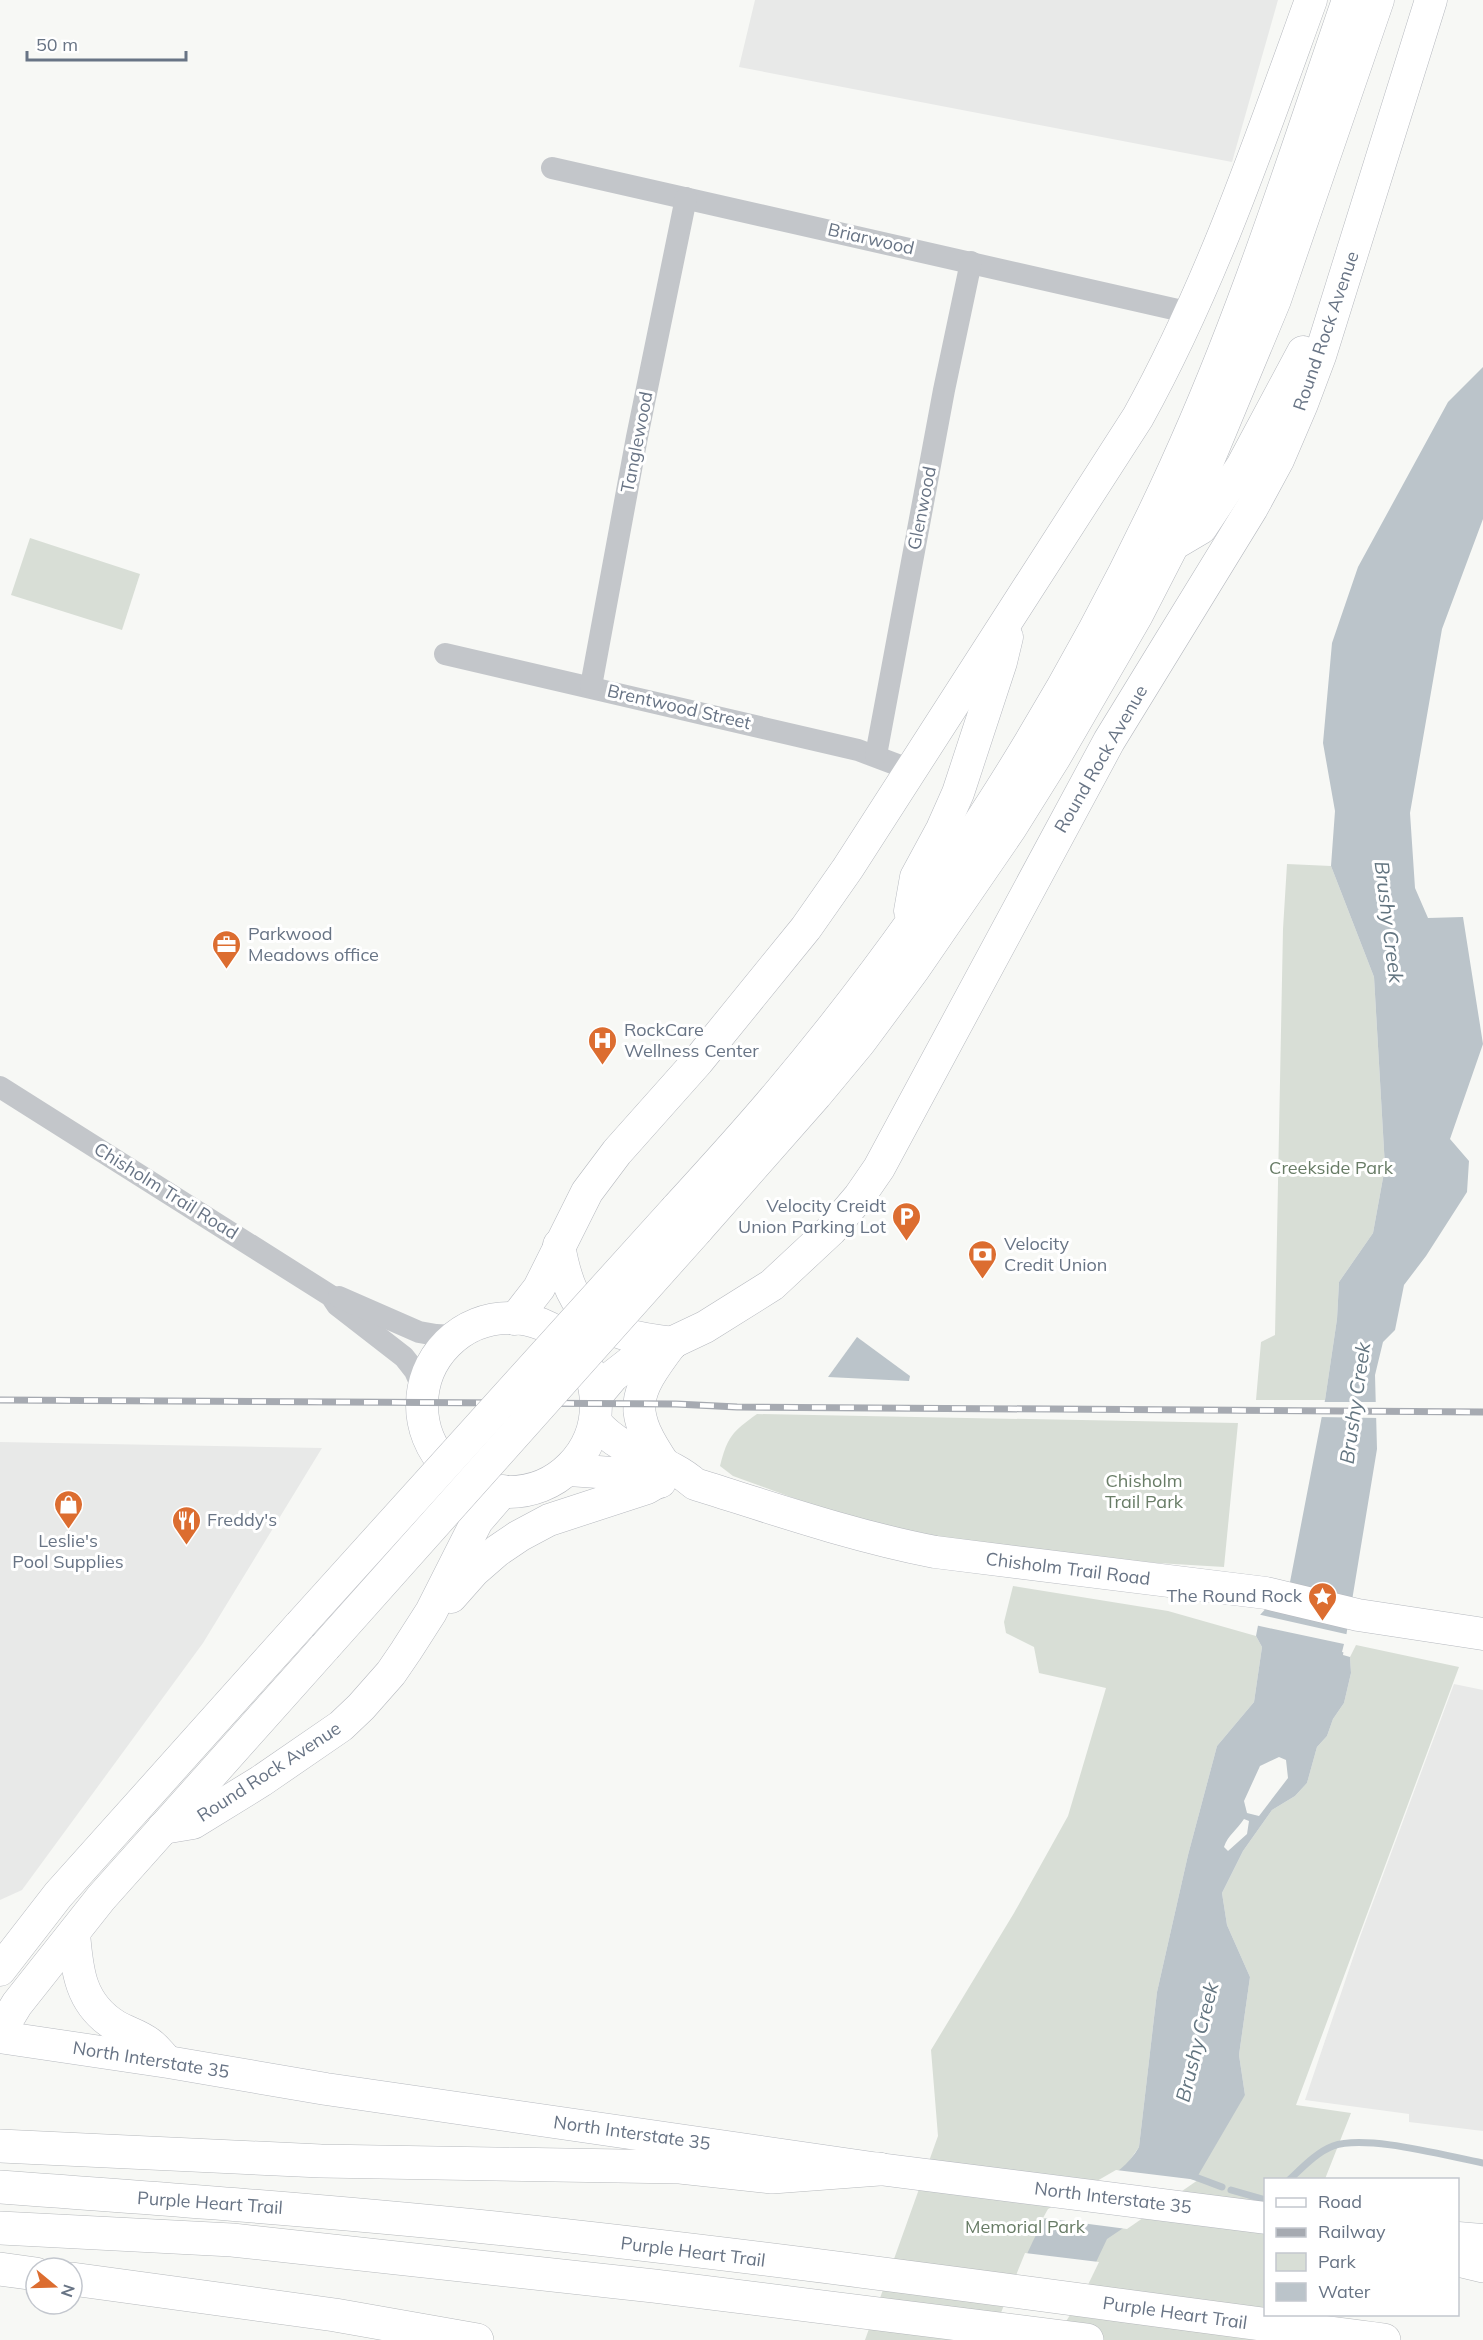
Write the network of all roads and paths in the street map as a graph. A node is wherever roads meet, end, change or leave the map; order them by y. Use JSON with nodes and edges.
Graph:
{"nodes":[{"id":1,"x":1311,"y":0,"type":"edge"},
{"id":2,"x":1378,"y":0,"type":"edge"},
{"id":3,"x":1431,"y":0,"type":"edge"},
{"id":4,"x":1352,"y":17,"type":"edge"},
{"id":5,"x":552,"y":168,"type":"dead end"},
{"id":6,"x":686,"y":198,"type":"junction"},
{"id":7,"x":970,"y":262,"type":"junction"},
{"id":8,"x":1348,"y":270,"type":"junction"},
{"id":9,"x":1191,"y":313,"type":"junction"},
{"id":10,"x":1173,"y":545,"type":"junction"},
{"id":11,"x":1012,"y":613,"type":"junction"},
{"id":12,"x":445,"y":654,"type":"dead end"},
{"id":13,"x":591,"y":686,"type":"junction"},
{"id":14,"x":876,"y":755,"type":"junction"},
{"id":15,"x":911,"y":770,"type":"junction"},
{"id":16,"x":907,"y":926,"type":"junction"},
{"id":17,"x":0,"y":1087,"type":"edge"},
{"id":18,"x":687,"y":1220,"type":"junction"},
{"id":19,"x":559,"y":1245,"type":"junction"},
{"id":20,"x":331,"y":1296,"type":"junction"},
{"id":21,"x":515,"y":1319,"type":"junction"},
{"id":22,"x":455,"y":1336,"type":"junction"},
{"id":23,"x":673,"y":1343,"type":"junction"},
{"id":24,"x":422,"y":1387,"type":"junction"},
{"id":25,"x":597,"y":1409,"type":"junction"},
{"id":26,"x":569,"y":1470,"type":"junction"},
{"id":27,"x":662,"y":1474,"type":"junction"},
{"id":28,"x":503,"y":1491,"type":"junction"},
{"id":29,"x":431,"y":1612,"type":"junction"},
{"id":30,"x":1483,"y":1634,"type":"edge"},
{"id":31,"x":163,"y":1828,"type":"junction"},
{"id":32,"x":58,"y":1895,"type":"junction"},
{"id":33,"x":74,"y":1933,"type":"junction"},
{"id":34,"x":0,"y":1945,"type":"edge"},
{"id":35,"x":0,"y":1970,"type":"edge"},
{"id":36,"x":0,"y":2032,"type":"edge"},
{"id":37,"x":0,"y":2037,"type":"edge"},
{"id":38,"x":168,"y":2062,"type":"junction"},
{"id":39,"x":0,"y":2146,"type":"edge"},
{"id":40,"x":879,"y":2169,"type":"junction"},
{"id":41,"x":0,"y":2187,"type":"edge"},
{"id":42,"x":1264,"y":2218,"type":"edge"},
{"id":43,"x":0,"y":2228,"type":"edge"},
{"id":44,"x":1459,"y":2238,"type":"edge"},
{"id":45,"x":1483,"y":2240,"type":"edge"},
{"id":46,"x":1459,"y":2260,"type":"edge"},
{"id":47,"x":1483,"y":2266,"type":"edge"},
{"id":48,"x":0,"y":2269,"type":"edge"},
{"id":49,"x":24,"y":2272,"type":"edge"},
{"id":50,"x":84,"y":2281,"type":"edge"},
{"id":51,"x":477,"y":2340,"type":"edge"},
{"id":52,"x":1087,"y":2340,"type":"edge"},
{"id":53,"x":1384,"y":2340,"type":"edge"}],
"edges":[{"from":1,"to":9,"type":"main road"},
{"from":2,"to":4,"type":"main road"},
{"from":3,"to":8,"type":"main road","name":"Round Rock Avenue"},
{"from":4,"to":10,"type":"main road"},
{"from":4,"to":16,"type":"main road"},
{"from":5,"to":6,"type":"street","name":"Briarwood"},
{"from":6,"to":7,"type":"street","name":"Briarwood"},
{"from":6,"to":13,"type":"street","name":"Tanglewood"},
{"from":7,"to":9,"type":"street","name":"Briarwood"},
{"from":7,"to":14,"type":"street","name":"Glenwood"},
{"from":8,"to":10,"type":"main road"},
{"from":8,"to":23,"type":"main road","name":"Round Rock Avenue"},
{"from":9,"to":11,"type":"main road"},
{"from":10,"to":18,"type":"main road"},
{"from":11,"to":15,"type":"main road"},
{"from":11,"to":16,"type":"main road"},
{"from":12,"to":13,"type":"street","name":"Brentwood Street"},
{"from":13,"to":14,"type":"street","name":"Brentwood Street"},
{"from":14,"to":15,"type":"street","name":"Brentwood Street"},
{"from":15,"to":19,"type":"main road"},
{"from":16,"to":18,"type":"main road"},
{"from":17,"to":20,"type":"street","name":"Chisholm Trail Road"},
{"from":18,"to":31,"type":"main road","bridge":true},
{"from":18,"to":32,"type":"main road","bridge":true},
{"from":19,"to":21,"type":"main road"},
{"from":19,"to":23,"type":"main road"},
{"from":20,"to":22,"type":"street","name":"Chisholm Trail Road"},
{"from":20,"to":24,"type":"street","name":"Chisholm Trail Road"},
{"from":21,"to":22,"type":"main road"},
{"from":21,"to":25,"type":"main road"},
{"from":22,"to":24,"type":"main road"},
{"from":23,"to":25,"type":"main road","name":"Round Rock Avenue"},
{"from":23,"to":27,"type":"main road"},
{"from":24,"to":28,"type":"main road"},
{"from":25,"to":26,"type":"main road"},
{"from":25,"to":27,"type":"main road","name":"Chisholm Trail Road"},
{"from":26,"to":27,"type":"main road","name":"Chisholm Trail Road"},
{"from":26,"to":28,"type":"main road"},
{"from":27,"to":29,"type":"main road"},
{"from":27,"to":30,"type":"main road","name":"Chisholm Trail Road"},
{"from":28,"to":29,"type":"main road","name":"Round Rock Avenue"},
{"from":29,"to":31,"type":"main road","name":"Round Rock Avenue"},
{"from":31,"to":33,"type":"main road"},
{"from":32,"to":34,"type":"main road"},
{"from":32,"to":35,"type":"main road"},
{"from":33,"to":36,"type":"main road"},
{"from":33,"to":38,"type":"main road"},
{"from":37,"to":38,"type":"main road","name":"North Interstate 35"},
{"from":38,"to":40,"type":"main road","name":"North Interstate 35"},
{"from":39,"to":40,"type":"highway"},
{"from":40,"to":42,"type":"main road","name":"North Interstate 35"},
{"from":41,"to":53,"type":"highway","name":"Purple Heart Trail"},
{"from":43,"to":52,"type":"highway","name":"Purple Heart Trail"},
{"from":44,"to":45,"type":"main road"},
{"from":46,"to":47,"type":"highway"},
{"from":48,"to":49,"type":"highway"},
{"from":50,"to":51,"type":"highway"}]}
